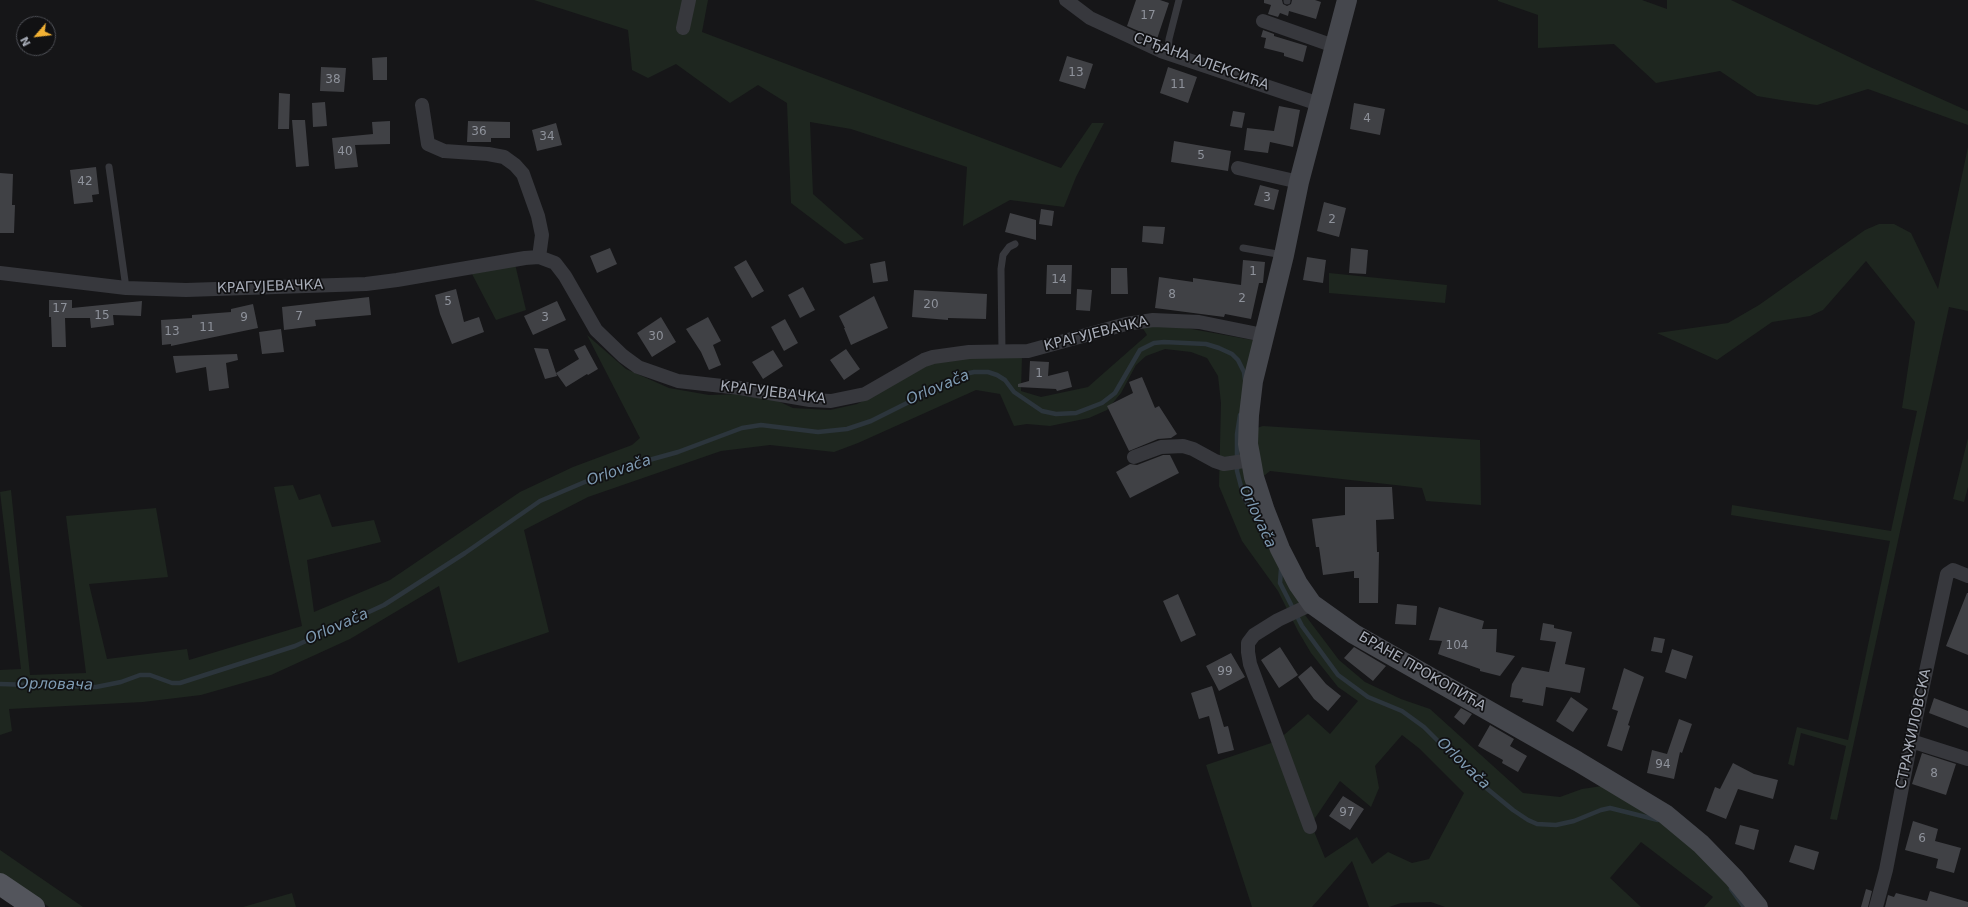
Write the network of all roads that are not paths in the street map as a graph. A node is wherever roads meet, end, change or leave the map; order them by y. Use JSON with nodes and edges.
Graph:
{"nodes":[{"id":1,"x":689,"y":0,"type":"edge"},
{"id":2,"x":1066,"y":0,"type":"edge"},
{"id":3,"x":1179,"y":0,"type":"edge"},
{"id":4,"x":1345,"y":2,"type":"edge"},
{"id":5,"x":1263,"y":21,"type":"dead end"},
{"id":6,"x":683,"y":28,"type":"dead end"},
{"id":7,"x":1334,"y":46,"type":"junction"},
{"id":8,"x":1168,"y":52,"type":"junction"},
{"id":9,"x":1319,"y":104,"type":"junction"},
{"id":10,"x":422,"y":105,"type":"dead end"},
{"id":11,"x":110,"y":166,"type":"dead end"},
{"id":12,"x":1238,"y":168,"type":"dead end"},
{"id":13,"x":1299,"y":182,"type":"junction"},
{"id":14,"x":1015,"y":244,"type":"dead end"},
{"id":15,"x":1243,"y":248,"type":"dead end"},
{"id":16,"x":1284,"y":255,"type":"junction"},
{"id":17,"x":539,"y":257,"type":"junction"},
{"id":18,"x":0,"y":273,"type":"edge"},
{"id":19,"x":126,"y":288,"type":"junction"},
{"id":20,"x":1263,"y":336,"type":"junction"},
{"id":21,"x":1002,"y":352,"type":"junction"},
{"id":22,"x":1134,"y":457,"type":"dead end"},
{"id":23,"x":1246,"y":462,"type":"junction"},
{"id":24,"x":1968,"y":576,"type":"edge"},
{"id":25,"x":1305,"y":607,"type":"junction"},
{"id":26,"x":1911,"y":741,"type":"junction"},
{"id":27,"x":1968,"y":759,"type":"edge"},
{"id":28,"x":1310,"y":827,"type":"dead end"},
{"id":29,"x":0,"y":884,"type":"edge"},
{"id":30,"x":34,"y":907,"type":"edge"},
{"id":31,"x":1758,"y":907,"type":"edge"},
{"id":32,"x":1876,"y":907,"type":"edge"}],
"edges":[{"from":1,"to":6,"type":"street"},
{"from":2,"to":8,"type":"street","name":"СРЂАНА АЛЕКСИЋА"},
{"from":3,"to":8,"type":"lane"},
{"from":4,"to":7,"type":"street"},
{"from":5,"to":7,"type":"street"},
{"from":7,"to":9,"type":"street"},
{"from":8,"to":9,"type":"street","name":"СРЂАНА АЛЕКСИЋА"},
{"from":9,"to":13,"type":"street"},
{"from":10,"to":17,"type":"street"},
{"from":11,"to":19,"type":"lane"},
{"from":12,"to":13,"type":"street"},
{"from":13,"to":16,"type":"street"},
{"from":14,"to":21,"type":"lane"},
{"from":15,"to":16,"type":"lane"},
{"from":16,"to":20,"type":"street"},
{"from":17,"to":19,"type":"street","name":"КРАГУЈЕВАЧКА"},
{"from":17,"to":21,"type":"street","name":"КРАГУЈЕВАЧКА"},
{"from":18,"to":19,"type":"street","name":"КРАГУЈЕВАЧКА"},
{"from":20,"to":21,"type":"street","name":"КРАГУЈЕВАЧКА"},
{"from":20,"to":23,"type":"street","name":"БРАНЕ ПРОКОПИЋА"},
{"from":22,"to":23,"type":"street"},
{"from":23,"to":25,"type":"street","name":"БРАНЕ ПРОКОПИЋА"},
{"from":24,"to":26,"type":"street","name":"СТРАЖИЛОВСКА"},
{"from":25,"to":28,"type":"street"},
{"from":25,"to":31,"type":"street","name":"БРАНЕ ПРОКОПИЋА"},
{"from":26,"to":27,"type":"street"},
{"from":26,"to":32,"type":"street","name":"СТРАЖИЛОВСКА"},
{"from":29,"to":30,"type":"main road"}]}
